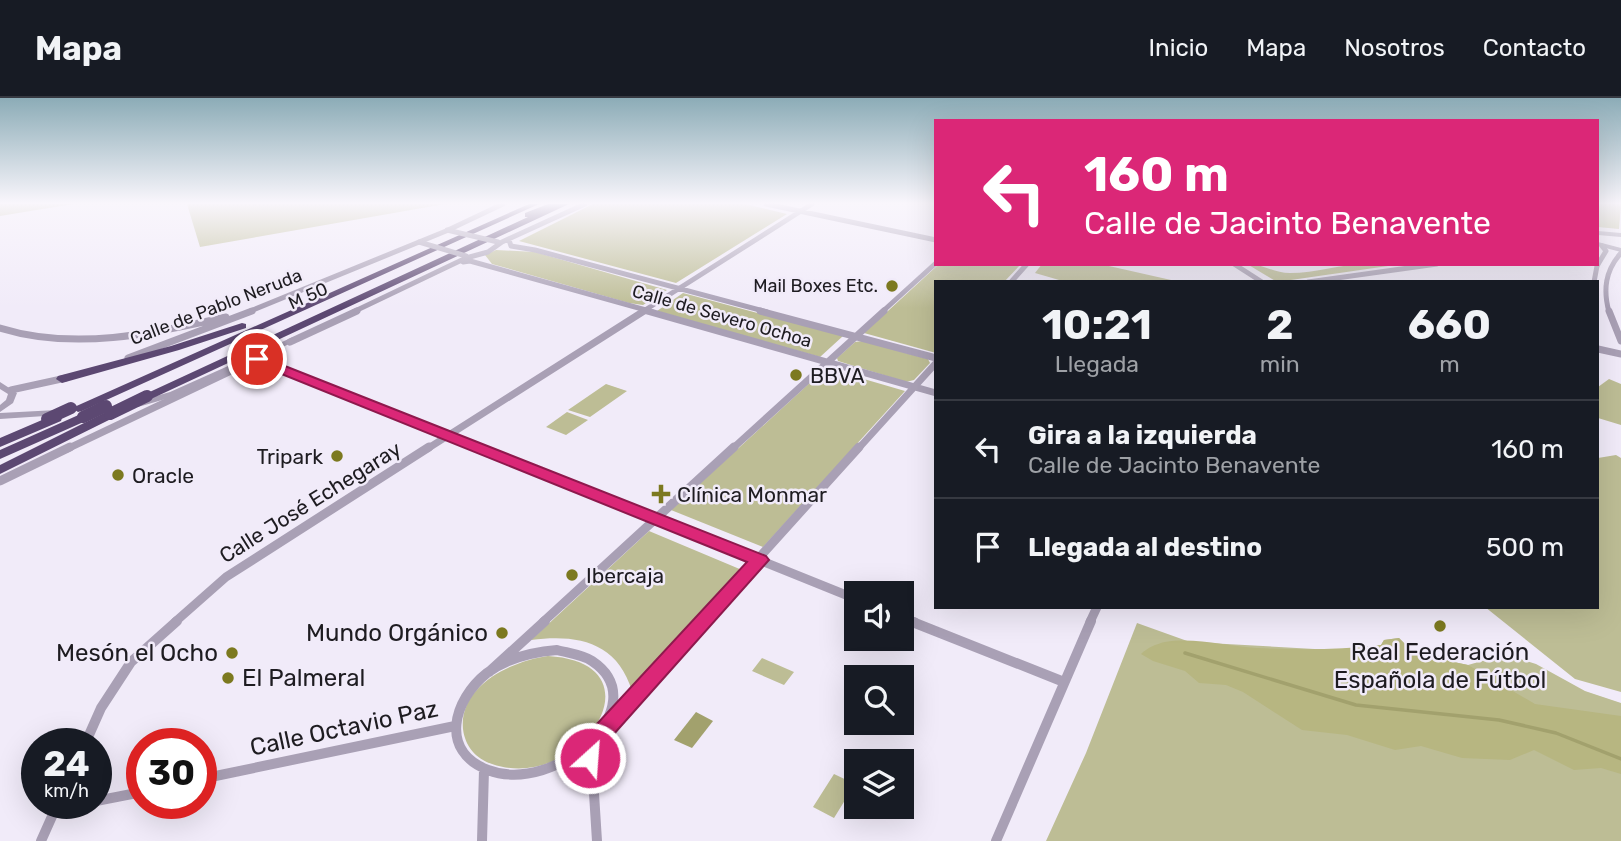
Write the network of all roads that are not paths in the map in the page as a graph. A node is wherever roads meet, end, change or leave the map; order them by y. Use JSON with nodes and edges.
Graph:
{"nodes":[{"id":1,"x":427,"y":239,"type":"edge"},
{"id":2,"x":437,"y":239,"type":"edge"},
{"id":3,"x":458,"y":239,"type":"edge"},
{"id":4,"x":478,"y":239,"type":"edge"},
{"id":5,"x":479,"y":239,"type":"edge"},
{"id":6,"x":488,"y":239,"type":"edge"},
{"id":7,"x":512,"y":239,"type":"edge"},
{"id":8,"x":758,"y":239,"type":"edge"},
{"id":9,"x":509,"y":240,"type":"junction"},
{"id":10,"x":497,"y":244,"type":"junction"},
{"id":11,"x":421,"y":245,"type":"junction"},
{"id":12,"x":1600,"y":245,"type":"edge"},
{"id":13,"x":524,"y":248,"type":"junction"},
{"id":14,"x":1621,"y":251,"type":"edge"},
{"id":15,"x":476,"y":255,"type":"junction"},
{"id":16,"x":466,"y":256,"type":"junction"},
{"id":17,"x":460,"y":262,"type":"junction"},
{"id":18,"x":1599,"y":263,"type":"edge"},
{"id":19,"x":934,"y":265,"type":"edge"},
{"id":20,"x":1025,"y":266,"type":"edge"},
{"id":21,"x":1237,"y":266,"type":"edge"},
{"id":22,"x":1423,"y":266,"type":"edge"},
{"id":23,"x":426,"y":267,"type":"junction"},
{"id":24,"x":500,"y":269,"type":"junction"},
{"id":25,"x":1013,"y":280,"type":"edge"},
{"id":26,"x":1259,"y":280,"type":"edge"},
{"id":27,"x":1322,"y":280,"type":"edge"},
{"id":28,"x":678,"y":290,"type":"junction"},
{"id":29,"x":272,"y":303,"type":"junction"},
{"id":30,"x":1599,"y":308,"type":"edge"},
{"id":31,"x":646,"y":310,"type":"junction"},
{"id":32,"x":1608,"y":311,"type":"junction"},
{"id":33,"x":0,"y":328,"type":"edge"},
{"id":34,"x":1618,"y":328,"type":"edge"},
{"id":35,"x":856,"y":337,"type":"junction"},
{"id":36,"x":296,"y":339,"type":"junction"},
{"id":37,"x":1621,"y":341,"type":"edge"},
{"id":38,"x":1599,"y":349,"type":"edge"},
{"id":39,"x":1621,"y":354,"type":"edge"},
{"id":40,"x":257,"y":359,"type":"junction"},
{"id":41,"x":934,"y":360,"type":"edge"},
{"id":42,"x":827,"y":362,"type":"junction"},
{"id":43,"x":934,"y":364,"type":"edge"},
{"id":44,"x":62,"y":379,"type":"junction"},
{"id":45,"x":0,"y":385,"type":"edge"},
{"id":46,"x":194,"y":385,"type":"junction"},
{"id":47,"x":916,"y":387,"type":"junction"},
{"id":48,"x":11,"y":390,"type":"junction"},
{"id":49,"x":934,"y":392,"type":"edge"},
{"id":50,"x":0,"y":409,"type":"edge"},
{"id":51,"x":108,"y":410,"type":"junction"},
{"id":52,"x":78,"y":411,"type":"junction"},
{"id":53,"x":0,"y":416,"type":"edge"},
{"id":54,"x":449,"y":436,"type":"junction"},
{"id":55,"x":0,"y":441,"type":"edge"},
{"id":56,"x":0,"y":455,"type":"edge"},
{"id":57,"x":0,"y":470,"type":"edge"},
{"id":58,"x":0,"y":481,"type":"edge"},
{"id":59,"x":656,"y":519,"type":"junction"},
{"id":60,"x":760,"y":560,"type":"junction"},
{"id":61,"x":844,"y":594,"type":"edge"},
{"id":62,"x":1096,"y":609,"type":"edge"},
{"id":63,"x":914,"y":622,"type":"edge"},
{"id":64,"x":489,"y":672,"type":"junction"},
{"id":65,"x":1064,"y":682,"type":"junction"},
{"id":66,"x":455,"y":726,"type":"junction"},
{"id":67,"x":92,"y":728,"type":"edge"},
{"id":68,"x":605,"y":728,"type":"junction"},
{"id":69,"x":591,"y":746,"type":"junction"},
{"id":70,"x":484,"y":770,"type":"junction"},
{"id":71,"x":217,"y":776,"type":"edge"},
{"id":72,"x":51,"y":819,"type":"edge"},
{"id":73,"x":41,"y":841,"type":"edge"},
{"id":74,"x":482,"y":841,"type":"edge"},
{"id":75,"x":597,"y":841,"type":"edge"},
{"id":76,"x":996,"y":841,"type":"edge"}],
"edges":[{"from":1,"to":11,"type":"street","name":"Calle de Pablo Neruda"},
{"from":2,"to":11,"type":"highway"},
{"from":3,"to":52,"type":"highway"},
{"from":4,"to":10,"type":"street","name":"Calle de Severo Ochoa","bridge":true},
{"from":5,"to":51,"type":"highway","name":"M 50"},
{"from":6,"to":23,"type":"highway"},
{"from":7,"to":9,"type":"street"},
{"from":8,"to":28,"type":"street","name":"Calle José Echegaray"},
{"from":9,"to":10,"type":"street"},
{"from":9,"to":13,"type":"street","name":"Calle de Severo Ochoa"},
{"from":10,"to":13,"type":"street","name":"Calle de Severo Ochoa"},
{"from":10,"to":15,"type":"street"},
{"from":11,"to":16,"type":"street","bridge":true},
{"from":11,"to":29,"type":"street","name":"Calle de Pablo Neruda"},
{"from":11,"to":44,"type":"highway"},
{"from":11,"to":52,"type":"highway"},
{"from":12,"to":14,"type":"street"},
{"from":12,"to":18,"type":"street"},
{"from":13,"to":28,"type":"street","name":"Calle de Severo Ochoa"},
{"from":14,"to":32,"type":"street"},
{"from":15,"to":16,"type":"street"},
{"from":15,"to":24,"type":"street","name":"Calle de Severo Ochoa"},
{"from":16,"to":17,"type":"street"},
{"from":17,"to":24,"type":"street","name":"Calle de Severo Ochoa"},
{"from":17,"to":36,"type":"street"},
{"from":19,"to":35,"type":"street"},
{"from":20,"to":25,"type":"street"},
{"from":21,"to":26,"type":"street"},
{"from":22,"to":27,"type":"street"},
{"from":23,"to":46,"type":"highway"},
{"from":23,"to":51,"type":"highway","bridge":true},
{"from":24,"to":31,"type":"street","name":"Calle de Severo Ochoa"},
{"from":28,"to":31,"type":"street","name":"Calle José Echegaray"},
{"from":28,"to":35,"type":"street","name":"Calle de Severo Ochoa"},
{"from":29,"to":33,"type":"street"},
{"from":29,"to":44,"type":"street","name":"Calle de Pablo Neruda"},
{"from":30,"to":32,"type":"street"},
{"from":31,"to":42,"type":"street","name":"Calle de Severo Ochoa"},
{"from":31,"to":54,"type":"street","name":"Calle José Echegaray"},
{"from":32,"to":34,"type":"street"},
{"from":34,"to":37,"type":"street"},
{"from":35,"to":41,"type":"street","name":"Calle de Severo Ochoa"},
{"from":35,"to":42,"type":"street"},
{"from":36,"to":40,"type":"street"},
{"from":36,"to":46,"type":"street"},
{"from":38,"to":39,"type":"street"},
{"from":40,"to":54,"type":"street"},
{"from":40,"to":58,"type":"street"},
{"from":42,"to":47,"type":"street","name":"Calle de Severo Ochoa"},
{"from":42,"to":59,"type":"street"},
{"from":43,"to":47,"type":"street"},
{"from":44,"to":48,"type":"street","name":"Calle de Pablo Neruda"},
{"from":45,"to":48,"type":"street"},
{"from":46,"to":53,"type":"street"},
{"from":47,"to":49,"type":"street","name":"Calle de Severo Ochoa"},
{"from":47,"to":60,"type":"street"},
{"from":48,"to":50,"type":"street"},
{"from":51,"to":52,"type":"highway","name":"M 50","bridge":true},
{"from":51,"to":57,"type":"highway"},
{"from":52,"to":55,"type":"highway","bridge":true},
{"from":52,"to":56,"type":"highway","name":"M 50"},
{"from":54,"to":59,"type":"street"},
{"from":54,"to":67,"type":"street","name":"Calle José Echegaray"},
{"from":59,"to":60,"type":"street"},
{"from":59,"to":64,"type":"street"},
{"from":60,"to":61,"type":"street"},
{"from":60,"to":68,"type":"street"},
{"from":62,"to":65,"type":"street"},
{"from":63,"to":65,"type":"street"},
{"from":64,"to":66,"type":"street"},
{"from":64,"to":68,"type":"street"},
{"from":65,"to":76,"type":"street"},
{"from":66,"to":70,"type":"street"},
{"from":66,"to":71,"type":"street","name":"Calle Octavio Paz"},
{"from":68,"to":69,"type":"street"},
{"from":69,"to":70,"type":"street"},
{"from":69,"to":75,"type":"street"},
{"from":70,"to":74,"type":"street"},
{"from":72,"to":73,"type":"street"}]}
